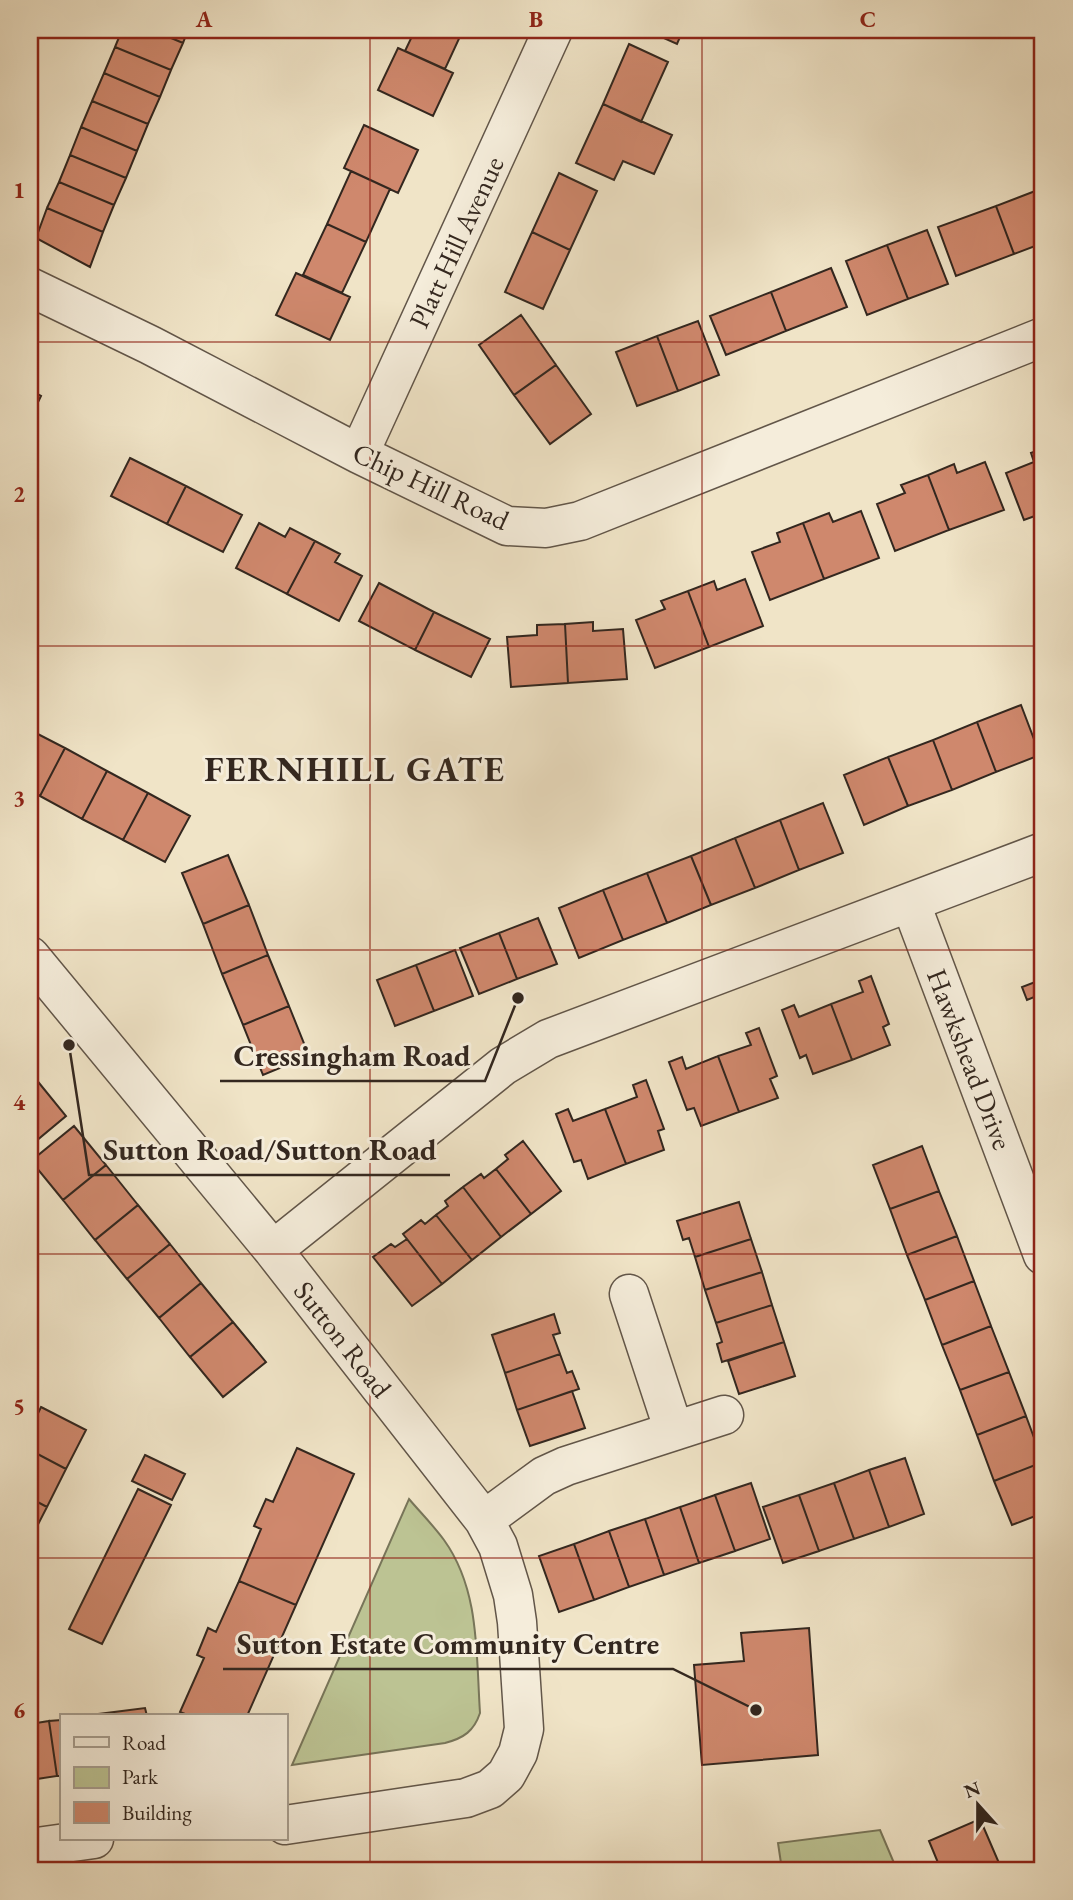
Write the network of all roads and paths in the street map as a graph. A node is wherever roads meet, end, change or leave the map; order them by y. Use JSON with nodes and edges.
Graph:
{"nodes":[{"id":1,"x":552,"y":30,"type":"edge"},
{"id":2,"x":30,"y":287,"type":"edge"},
{"id":3,"x":1043,"y":337,"type":"edge"},
{"id":4,"x":359,"y":454,"type":"junction"},
{"id":5,"x":1043,"y":852,"type":"edge"},
{"id":6,"x":911,"y":904,"type":"junction"},
{"id":7,"x":30,"y":956,"type":"edge"},
{"id":8,"x":273,"y":1250,"type":"junction"},
{"id":9,"x":1043,"y":1255,"type":"edge"},
{"id":10,"x":629,"y":1294,"type":"dead end"},
{"id":11,"x":724,"y":1415,"type":"dead end"},
{"id":12,"x":674,"y":1431,"type":"junction"},
{"id":13,"x":484,"y":1520,"type":"junction"},
{"id":14,"x":287,"y":1825,"type":"edge"},
{"id":15,"x":87,"y":1840,"type":"edge"},
{"id":16,"x":30,"y":1848,"type":"edge"}],
"edges":[{"from":1,"to":4,"type":"street","name":"Platt Hill Avenue"},
{"from":2,"to":4,"type":"street","name":"Chip Hill Road"},
{"from":3,"to":4,"type":"street","name":"Chip Hill Road"},
{"from":5,"to":6,"type":"street"},
{"from":6,"to":8,"type":"street"},
{"from":6,"to":9,"type":"street","name":"Hawkshead Drive"},
{"from":7,"to":8,"type":"street","name":"Sutton Road"},
{"from":8,"to":13,"type":"street","name":"Sutton Road"},
{"from":10,"to":12,"type":"street"},
{"from":11,"to":12,"type":"street"},
{"from":12,"to":13,"type":"street"},
{"from":13,"to":14,"type":"street","name":"Sutton Road"},
{"from":15,"to":16,"type":"street"}]}
